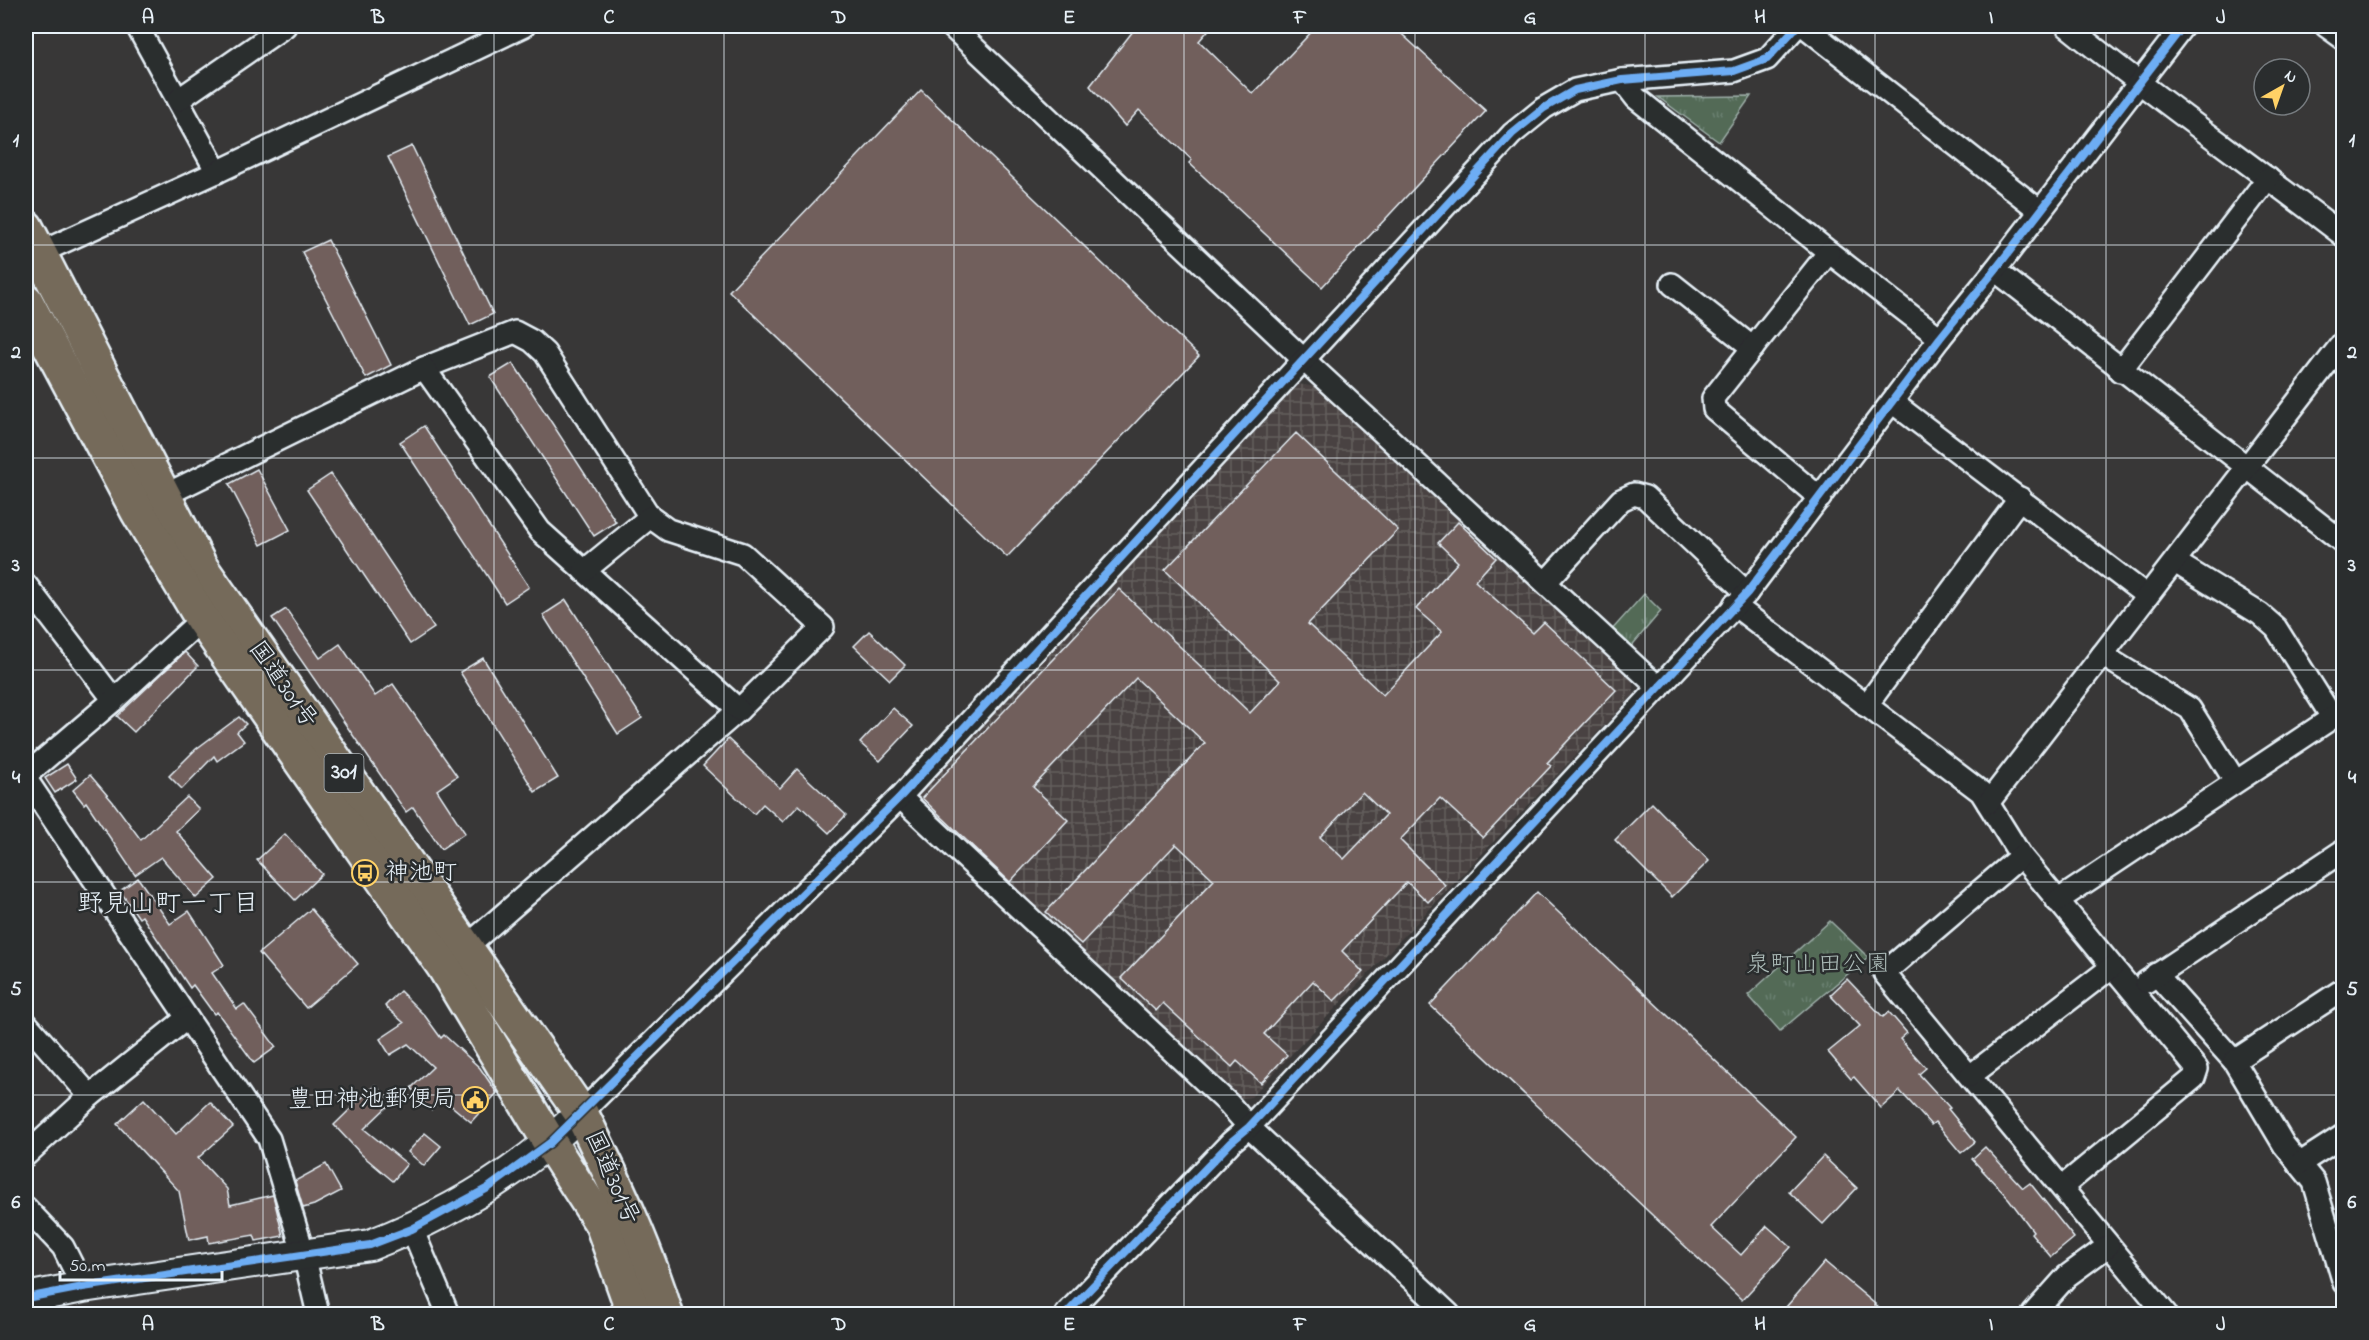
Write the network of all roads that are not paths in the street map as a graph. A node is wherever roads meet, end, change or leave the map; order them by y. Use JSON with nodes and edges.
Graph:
{"nodes":[{"id":1,"x":137,"y":26,"type":"edge"},
{"id":2,"x":285,"y":26,"type":"edge"},
{"id":3,"x":524,"y":26,"type":"edge"},
{"id":4,"x":951,"y":26,"type":"edge"},
{"id":5,"x":1797,"y":26,"type":"edge"},
{"id":6,"x":1804,"y":26,"type":"edge"},
{"id":7,"x":2067,"y":26,"type":"edge"},
{"id":8,"x":2183,"y":26,"type":"edge"},
{"id":9,"x":2326,"y":26,"type":"edge"},
{"id":10,"x":2343,"y":39,"type":"edge"},
{"id":11,"x":1622,"y":80,"type":"junction"},
{"id":12,"x":2138,"y":84,"type":"junction"},
{"id":13,"x":178,"y":100,"type":"junction"},
{"id":14,"x":217,"y":172,"type":"junction"},
{"id":15,"x":2268,"y":178,"type":"junction"},
{"id":16,"x":2039,"y":210,"type":"junction"},
{"id":17,"x":2343,"y":236,"type":"edge"},
{"id":18,"x":32,"y":240,"type":"edge"},
{"id":19,"x":1829,"y":252,"type":"junction"},
{"id":20,"x":1995,"y":270,"type":"junction"},
{"id":21,"x":1672,"y":284,"type":"dead end"},
{"id":22,"x":26,"y":301,"type":"edge"},
{"id":23,"x":1940,"y":338,"type":"junction"},
{"id":24,"x":2343,"y":341,"type":"edge"},
{"id":25,"x":1753,"y":348,"type":"junction"},
{"id":26,"x":1303,"y":359,"type":"junction"},
{"id":27,"x":424,"y":368,"type":"junction"},
{"id":28,"x":2120,"y":370,"type":"junction"},
{"id":29,"x":1892,"y":402,"type":"junction"},
{"id":30,"x":2247,"y":468,"type":"junction"},
{"id":31,"x":163,"y":495,"type":"junction"},
{"id":32,"x":1820,"y":498,"type":"junction"},
{"id":33,"x":2020,"y":498,"type":"junction"},
{"id":34,"x":650,"y":517,"type":"junction"},
{"id":35,"x":2339,"y":532,"type":"edge"},
{"id":36,"x":2175,"y":562,"type":"junction"},
{"id":37,"x":584,"y":571,"type":"junction"},
{"id":38,"x":1546,"y":582,"type":"junction"},
{"id":39,"x":26,"y":585,"type":"edge"},
{"id":40,"x":2146,"y":596,"type":"junction"},
{"id":41,"x":1741,"y":599,"type":"junction"},
{"id":42,"x":202,"y":619,"type":"junction"},
{"id":43,"x":2102,"y":654,"type":"junction"},
{"id":44,"x":1659,"y":688,"type":"junction"},
{"id":45,"x":114,"y":700,"type":"junction"},
{"id":46,"x":1866,"y":706,"type":"junction"},
{"id":47,"x":739,"y":710,"type":"junction"},
{"id":48,"x":2338,"y":714,"type":"edge"},
{"id":49,"x":26,"y":775,"type":"edge"},
{"id":50,"x":26,"y":779,"type":"edge"},
{"id":51,"x":2235,"y":780,"type":"junction"},
{"id":52,"x":900,"y":797,"type":"junction"},
{"id":53,"x":1988,"y":803,"type":"junction"},
{"id":54,"x":2343,"y":850,"type":"edge"},
{"id":55,"x":2021,"y":856,"type":"junction"},
{"id":56,"x":2057,"y":901,"type":"junction"},
{"id":57,"x":465,"y":948,"type":"junction"},
{"id":58,"x":2112,"y":967,"type":"junction"},
{"id":59,"x":2156,"y":974,"type":"junction"},
{"id":60,"x":2343,"y":989,"type":"edge"},
{"id":61,"x":2133,"y":991,"type":"junction"},
{"id":62,"x":187,"y":1018,"type":"junction"},
{"id":63,"x":26,"y":1023,"type":"edge"},
{"id":64,"x":2234,"y":1061,"type":"junction"},
{"id":65,"x":1970,"y":1076,"type":"junction"},
{"id":66,"x":90,"y":1096,"type":"junction"},
{"id":67,"x":581,"y":1113,"type":"junction"},
{"id":68,"x":1249,"y":1127,"type":"junction"},
{"id":69,"x":2343,"y":1135,"type":"edge"},
{"id":70,"x":550,"y":1143,"type":"junction"},
{"id":71,"x":26,"y":1155,"type":"edge"},
{"id":72,"x":2299,"y":1164,"type":"junction"},
{"id":73,"x":2062,"y":1187,"type":"junction"},
{"id":74,"x":26,"y":1208,"type":"edge"},
{"id":75,"x":412,"y":1228,"type":"junction"},
{"id":76,"x":2108,"y":1246,"type":"junction"},
{"id":77,"x":304,"y":1255,"type":"junction"},
{"id":78,"x":2343,"y":1283,"type":"edge"},
{"id":79,"x":83,"y":1287,"type":"junction"},
{"id":80,"x":26,"y":1298,"type":"edge"},
{"id":81,"x":318,"y":1314,"type":"edge"},
{"id":82,"x":448,"y":1314,"type":"edge"},
{"id":83,"x":634,"y":1314,"type":"edge"},
{"id":84,"x":666,"y":1314,"type":"edge"},
{"id":85,"x":1066,"y":1314,"type":"edge"},
{"id":86,"x":1449,"y":1314,"type":"edge"},
{"id":87,"x":2033,"y":1314,"type":"edge"},
{"id":88,"x":2166,"y":1314,"type":"edge"}],
"edges":[{"from":1,"to":13,"type":"street"},
{"from":2,"to":13,"type":"street"},
{"from":3,"to":14,"type":"street"},
{"from":4,"to":26,"type":"street"},
{"from":5,"to":11,"type":"street"},
{"from":6,"to":16,"type":"street"},
{"from":7,"to":12,"type":"street"},
{"from":8,"to":12,"type":"street"},
{"from":9,"to":10,"type":"street"},
{"from":11,"to":19,"type":"street"},
{"from":11,"to":26,"type":"street"},
{"from":12,"to":15,"type":"street"},
{"from":12,"to":16,"type":"street"},
{"from":13,"to":14,"type":"street"},
{"from":14,"to":18,"type":"street"},
{"from":15,"to":17,"type":"street"},
{"from":15,"to":28,"type":"street"},
{"from":16,"to":20,"type":"street"},
{"from":18,"to":31,"type":"highway","name":"国道301号","number":"301"},
{"from":19,"to":23,"type":"street"},
{"from":19,"to":25,"type":"street"},
{"from":20,"to":23,"type":"street"},
{"from":20,"to":28,"type":"street"},
{"from":21,"to":25,"type":"street"},
{"from":22,"to":42,"type":"highway","name":"国道301号","number":"301"},
{"from":23,"to":29,"type":"street"},
{"from":24,"to":30,"type":"street"},
{"from":25,"to":32,"type":"street"},
{"from":26,"to":38,"type":"street"},
{"from":26,"to":52,"type":"street"},
{"from":27,"to":31,"type":"street"},
{"from":27,"to":34,"type":"street"},
{"from":27,"to":37,"type":"street"},
{"from":28,"to":30,"type":"street"},
{"from":29,"to":32,"type":"street"},
{"from":29,"to":33,"type":"street"},
{"from":30,"to":35,"type":"street"},
{"from":30,"to":36,"type":"street"},
{"from":31,"to":57,"type":"highway","name":"国道301号","number":"301"},
{"from":32,"to":41,"type":"street"},
{"from":33,"to":40,"type":"street"},
{"from":33,"to":46,"type":"street"},
{"from":34,"to":37,"type":"street"},
{"from":34,"to":47,"type":"street"},
{"from":36,"to":40,"type":"street"},
{"from":36,"to":48,"type":"street"},
{"from":37,"to":47,"type":"street"},
{"from":38,"to":41,"type":"street"},
{"from":38,"to":44,"type":"street"},
{"from":39,"to":45,"type":"street"},
{"from":40,"to":43,"type":"street"},
{"from":41,"to":44,"type":"street"},
{"from":41,"to":46,"type":"street"},
{"from":42,"to":45,"type":"street"},
{"from":42,"to":70,"type":"highway","name":"国道301号","number":"301"},
{"from":43,"to":51,"type":"street"},
{"from":43,"to":53,"type":"street"},
{"from":44,"to":68,"type":"street"},
{"from":45,"to":49,"type":"street"},
{"from":46,"to":53,"type":"street"},
{"from":47,"to":57,"type":"street"},
{"from":48,"to":51,"type":"street"},
{"from":50,"to":62,"type":"street"},
{"from":51,"to":56,"type":"street"},
{"from":52,"to":67,"type":"street"},
{"from":52,"to":68,"type":"street"},
{"from":53,"to":55,"type":"street"},
{"from":54,"to":59,"type":"street"},
{"from":55,"to":56,"type":"street"},
{"from":55,"to":65,"type":"street"},
{"from":56,"to":58,"type":"street"},
{"from":57,"to":67,"type":"highway","name":"国道301号","number":"301"},
{"from":58,"to":61,"type":"street"},
{"from":58,"to":65,"type":"street"},
{"from":59,"to":61,"type":"street"},
{"from":59,"to":64,"type":"street"},
{"from":60,"to":64,"type":"street"},
{"from":61,"to":73,"type":"street"},
{"from":62,"to":66,"type":"street"},
{"from":62,"to":77,"type":"street"},
{"from":63,"to":66,"type":"street"},
{"from":64,"to":72,"type":"street"},
{"from":65,"to":73,"type":"street"},
{"from":66,"to":71,"type":"street"},
{"from":67,"to":70,"type":"street"},
{"from":67,"to":84,"type":"highway","name":"国道301号","number":"301"},
{"from":68,"to":85,"type":"street"},
{"from":68,"to":86,"type":"street"},
{"from":69,"to":72,"type":"street"},
{"from":70,"to":75,"type":"street"},
{"from":70,"to":83,"type":"highway","name":"国道301号","number":"301"},
{"from":72,"to":78,"type":"street"},
{"from":73,"to":76,"type":"street"},
{"from":74,"to":79,"type":"street"},
{"from":75,"to":77,"type":"street"},
{"from":75,"to":82,"type":"street"},
{"from":76,"to":87,"type":"street"},
{"from":76,"to":88,"type":"street"},
{"from":77,"to":79,"type":"street"},
{"from":77,"to":81,"type":"street"},
{"from":79,"to":80,"type":"street"}]}
